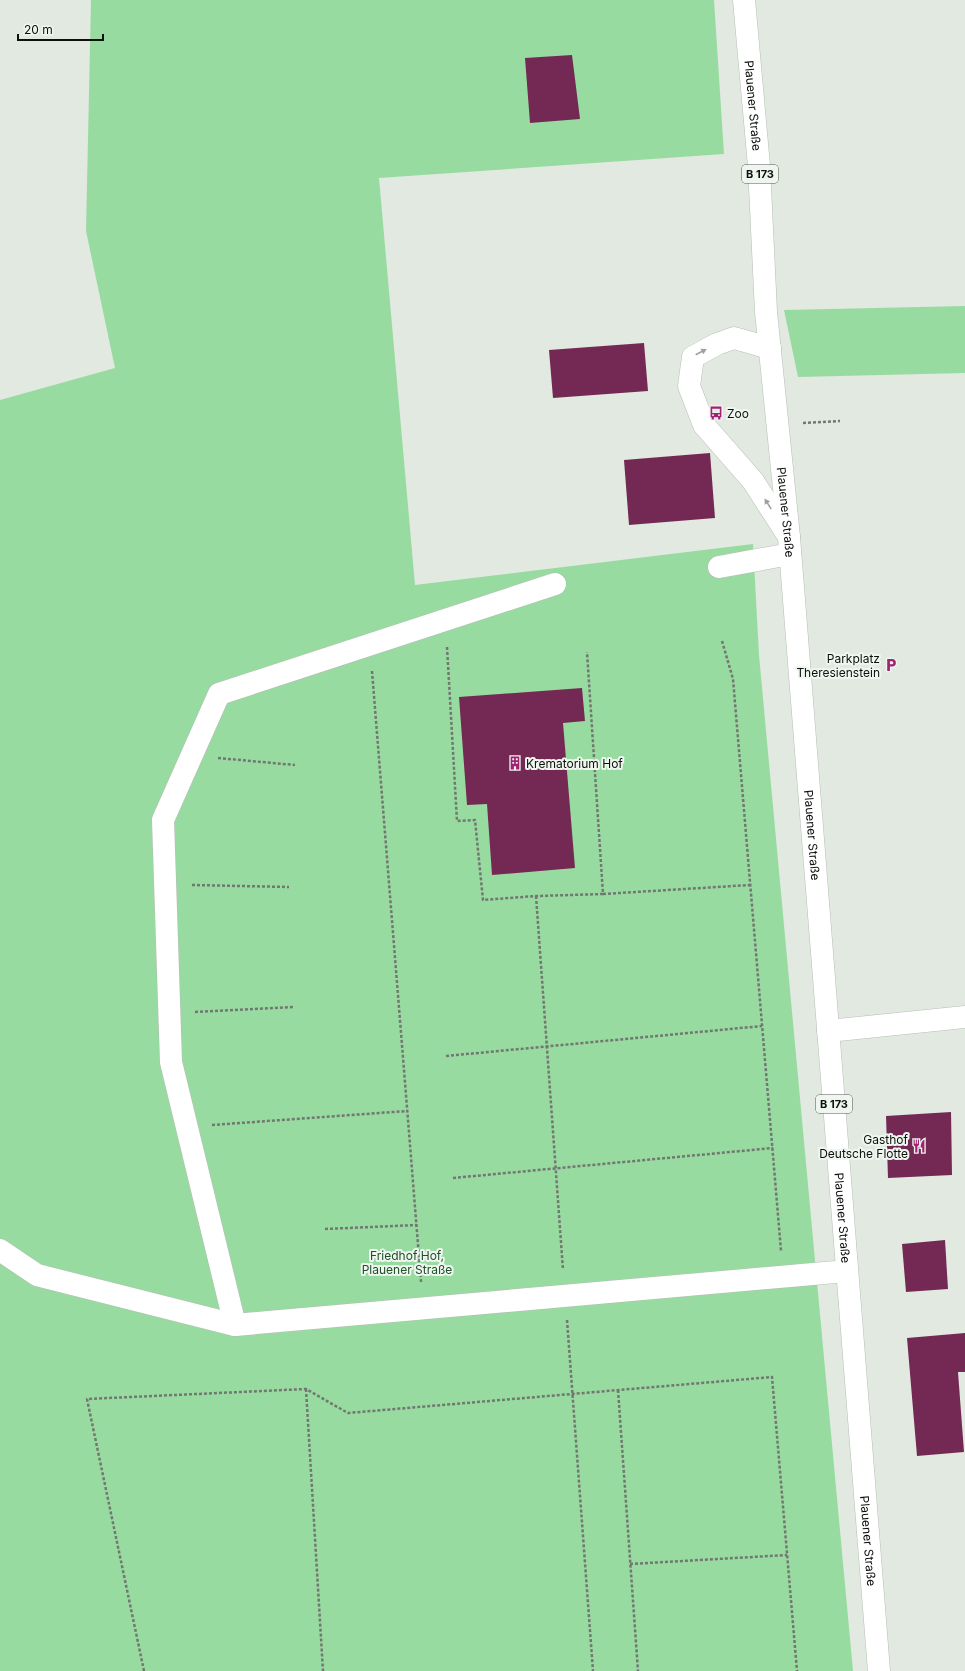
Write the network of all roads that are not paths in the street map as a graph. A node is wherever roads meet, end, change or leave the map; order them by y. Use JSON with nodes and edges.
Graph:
{"nodes":[{"id":1,"x":744,"y":0,"type":"edge"},
{"id":2,"x":770,"y":348,"type":"junction"},
{"id":3,"x":789,"y":546,"type":"junction"},
{"id":4,"x":719,"y":567,"type":"dead end"},
{"id":5,"x":555,"y":584,"type":"dead end"},
{"id":6,"x":965,"y":1017,"type":"edge"},
{"id":7,"x":828,"y":1031,"type":"junction"},
{"id":8,"x":0,"y":1250,"type":"edge"},
{"id":9,"x":847,"y":1271,"type":"junction"},
{"id":10,"x":235,"y":1325,"type":"junction"},
{"id":11,"x":879,"y":1671,"type":"edge"}],
"edges":[{"from":1,"to":2,"type":"main road","name":"Plauener Straße","number":"B 173"},
{"from":2,"to":3,"type":"main road","name":"Plauener Straße","number":"B 173"},
{"from":3,"to":2,"type":"main road","one_way":true},
{"from":3,"to":4,"type":"main road"},
{"from":3,"to":7,"type":"main road","name":"Plauener Straße","number":"B 173"},
{"from":5,"to":10,"type":"main road"},
{"from":6,"to":7,"type":"main road"},
{"from":7,"to":9,"type":"main road","name":"Plauener Straße","number":"B 173"},
{"from":8,"to":10,"type":"main road"},
{"from":9,"to":10,"type":"main road"},
{"from":9,"to":11,"type":"main road","name":"Plauener Straße","number":"B 173"}]}
